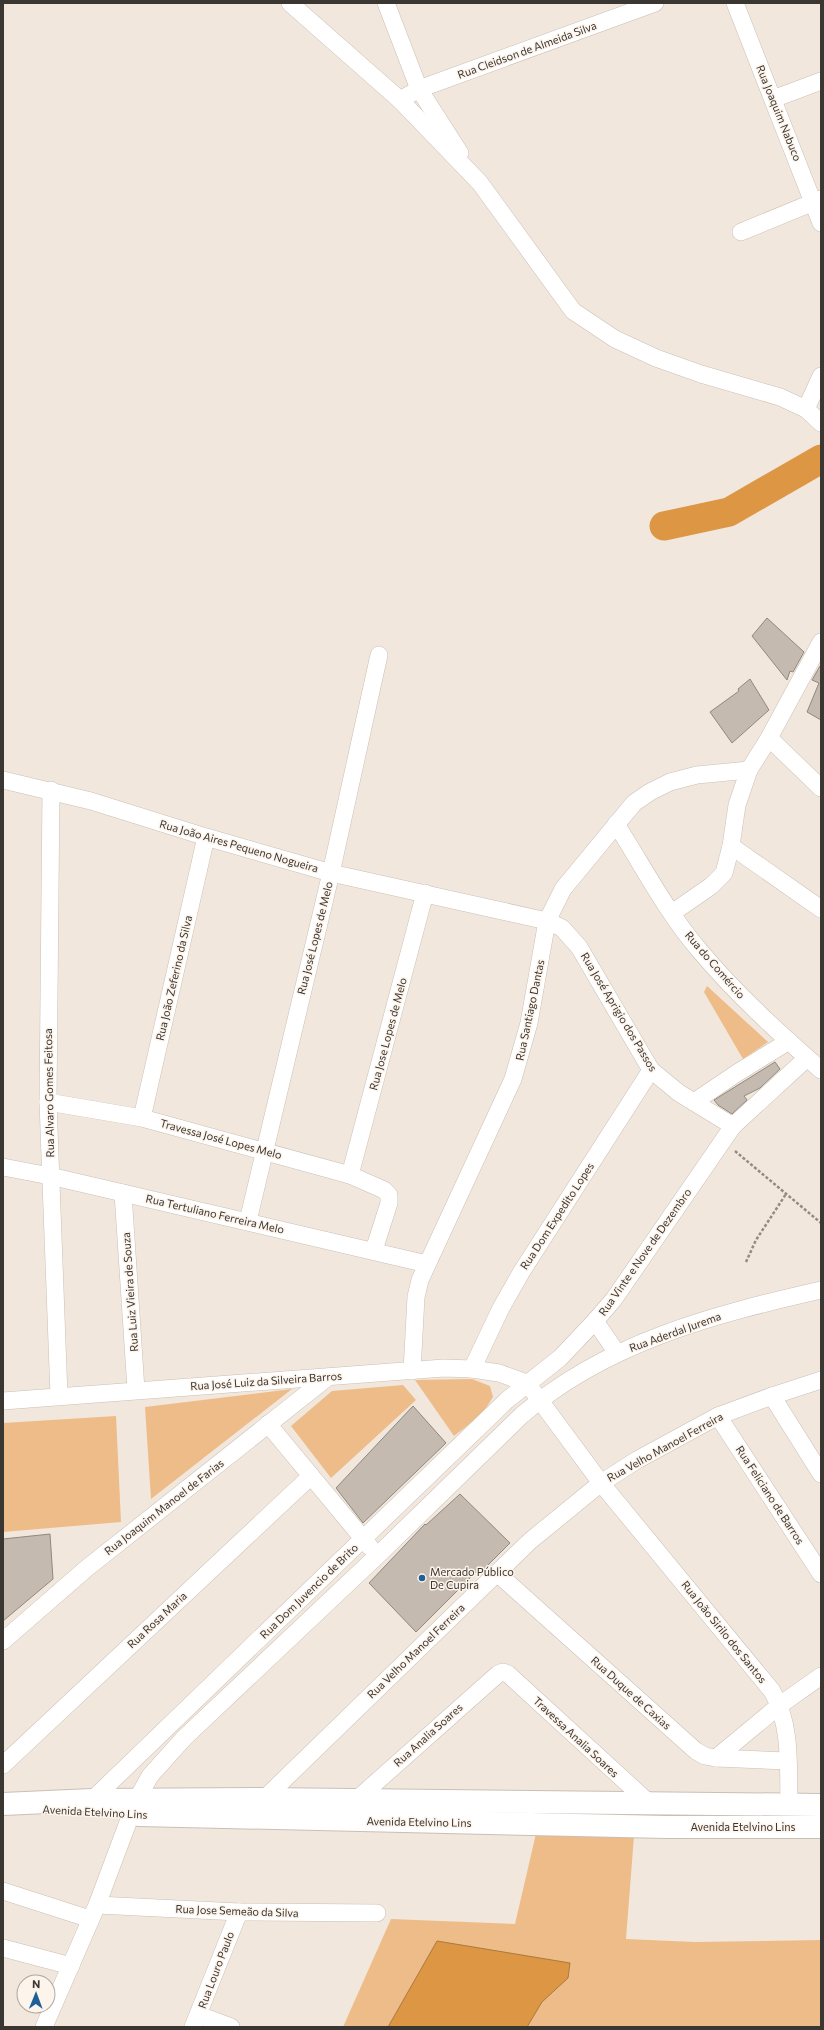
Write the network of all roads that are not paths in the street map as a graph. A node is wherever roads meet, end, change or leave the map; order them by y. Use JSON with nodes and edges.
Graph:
{"nodes":[{"id":1,"x":290,"y":3,"type":"edge"},
{"id":2,"x":386,"y":3,"type":"edge"},
{"id":3,"x":655,"y":3,"type":"edge"},
{"id":4,"x":735,"y":3,"type":"edge"},
{"id":5,"x":821,"y":81,"type":"edge"},
{"id":6,"x":419,"y":89,"type":"junction"},
{"id":7,"x":400,"y":100,"type":"junction"},
{"id":8,"x":773,"y":100,"type":"junction"},
{"id":9,"x":480,"y":183,"type":"junction"},
{"id":10,"x":817,"y":200,"type":"edge"},
{"id":11,"x":821,"y":223,"type":"edge"},
{"id":12,"x":741,"y":232,"type":"dead end"},
{"id":13,"x":821,"y":376,"type":"edge"},
{"id":14,"x":815,"y":417,"type":"edge"},
{"id":15,"x":821,"y":642,"type":"edge"},
{"id":16,"x":379,"y":655,"type":"dead end"},
{"id":17,"x":769,"y":738,"type":"junction"},
{"id":18,"x":749,"y":770,"type":"junction"},
{"id":19,"x":3,"y":780,"type":"edge"},
{"id":20,"x":821,"y":788,"type":"edge"},
{"id":21,"x":51,"y":790,"type":"junction"},
{"id":22,"x":616,"y":824,"type":"junction"},
{"id":23,"x":206,"y":837,"type":"junction"},
{"id":24,"x":731,"y":846,"type":"junction"},
{"id":25,"x":331,"y":873,"type":"junction"},
{"id":26,"x":425,"y":893,"type":"junction"},
{"id":27,"x":821,"y":909,"type":"edge"},
{"id":28,"x":672,"y":913,"type":"junction"},
{"id":29,"x":548,"y":921,"type":"junction"},
{"id":30,"x":789,"y":1041,"type":"junction"},
{"id":31,"x":807,"y":1058,"type":"junction"},
{"id":32,"x":651,"y":1070,"type":"junction"},
{"id":33,"x":821,"y":1070,"type":"edge"},
{"id":34,"x":48,"y":1102,"type":"junction"},
{"id":35,"x":694,"y":1102,"type":"junction"},
{"id":36,"x":142,"y":1118,"type":"junction"},
{"id":37,"x":733,"y":1126,"type":"junction"},
{"id":38,"x":264,"y":1151,"type":"junction"},
{"id":39,"x":3,"y":1167,"type":"edge"},
{"id":40,"x":350,"y":1175,"type":"junction"},
{"id":41,"x":50,"y":1176,"type":"junction"},
{"id":42,"x":123,"y":1193,"type":"junction"},
{"id":43,"x":248,"y":1221,"type":"junction"},
{"id":44,"x":374,"y":1250,"type":"junction"},
{"id":45,"x":427,"y":1264,"type":"junction"},
{"id":46,"x":821,"y":1290,"type":"edge"},
{"id":47,"x":595,"y":1321,"type":"junction"},
{"id":48,"x":617,"y":1353,"type":"junction"},
{"id":49,"x":472,"y":1368,"type":"junction"},
{"id":50,"x":412,"y":1371,"type":"junction"},
{"id":51,"x":328,"y":1377,"type":"junction"},
{"id":52,"x":821,"y":1380,"type":"edge"},
{"id":53,"x":527,"y":1383,"type":"junction"},
{"id":54,"x":136,"y":1390,"type":"junction"},
{"id":55,"x":59,"y":1396,"type":"junction"},
{"id":56,"x":772,"y":1396,"type":"junction"},
{"id":57,"x":540,"y":1399,"type":"junction"},
{"id":58,"x":3,"y":1401,"type":"edge"},
{"id":59,"x":718,"y":1416,"type":"junction"},
{"id":60,"x":268,"y":1424,"type":"junction"},
{"id":61,"x":821,"y":1474,"type":"edge"},
{"id":62,"x":311,"y":1476,"type":"junction"},
{"id":63,"x":601,"y":1483,"type":"junction"},
{"id":64,"x":363,"y":1538,"type":"junction"},
{"id":65,"x":378,"y":1555,"type":"junction"},
{"id":66,"x":497,"y":1573,"type":"junction"},
{"id":67,"x":821,"y":1574,"type":"edge"},
{"id":68,"x":4,"y":1638,"type":"edge"},
{"id":69,"x":503,"y":1672,"type":"joint"},
{"id":70,"x":821,"y":1676,"type":"edge"},
{"id":71,"x":780,"y":1704,"type":"junction"},
{"id":72,"x":716,"y":1758,"type":"junction"},
{"id":73,"x":787,"y":1761,"type":"junction"},
{"id":74,"x":3,"y":1765,"type":"edge"},
{"id":75,"x":92,"y":1800,"type":"junction"},
{"id":76,"x":355,"y":1801,"type":"junction"},
{"id":77,"x":567,"y":1802,"type":"junction"},
{"id":78,"x":649,"y":1803,"type":"junction"},
{"id":79,"x":11,"y":1804,"type":"edge"},
{"id":80,"x":789,"y":1805,"type":"junction"},
{"id":81,"x":821,"y":1805,"type":"edge"},
{"id":82,"x":133,"y":1808,"type":"junction"},
{"id":83,"x":261,"y":1808,"type":"junction"},
{"id":84,"x":566,"y":1825,"type":"junction"},
{"id":85,"x":821,"y":1827,"type":"edge"},
{"id":86,"x":3,"y":1891,"type":"edge"},
{"id":87,"x":94,"y":1912,"type":"junction"},
{"id":88,"x":239,"y":1912,"type":"junction"},
{"id":89,"x":377,"y":1913,"type":"dead end"},
{"id":90,"x":3,"y":1948,"type":"edge"},
{"id":91,"x":70,"y":1966,"type":"junction"},
{"id":92,"x":196,"y":2021,"type":"edge"},
{"id":93,"x":44,"y":2027,"type":"edge"},
{"id":94,"x":231,"y":2027,"type":"edge"}],
"edges":[{"from":1,"to":7,"type":"street"},
{"from":2,"to":6,"type":"street"},
{"from":3,"to":6,"type":"street","name":"Rua Cleidson de Almeida Silva"},
{"from":4,"to":8,"type":"street","name":"Rua Joaquim Nabuco"},
{"from":5,"to":8,"type":"street"},
{"from":6,"to":7,"type":"street","name":"Rua Cleidson de Almeida Silva"},
{"from":6,"to":9,"type":"street"},
{"from":7,"to":9,"type":"street"},
{"from":8,"to":10,"type":"street","name":"Rua Joaquim Nabuco"},
{"from":9,"to":14,"type":"street"},
{"from":10,"to":11,"type":"street","name":"Rua Joaquim Nabuco"},
{"from":10,"to":12,"type":"street"},
{"from":13,"to":14,"type":"street"},
{"from":15,"to":17,"type":"street"},
{"from":16,"to":25,"type":"street","name":"Rua José Lopes de Melo"},
{"from":17,"to":18,"type":"street"},
{"from":17,"to":20,"type":"street"},
{"from":18,"to":22,"type":"street","name":"Rua Santiago Dantas"},
{"from":18,"to":24,"type":"street"},
{"from":19,"to":21,"type":"street","name":"Rua João Aires Pequeno Nogueira"},
{"from":21,"to":23,"type":"street","name":"Rua João Aires Pequeno Nogueira"},
{"from":21,"to":34,"type":"street","name":"Rua Alvaro Gomes Feitosa"},
{"from":22,"to":28,"type":"street","name":"Rua do Comércio"},
{"from":22,"to":29,"type":"street","name":"Rua Santiago Dantas"},
{"from":23,"to":25,"type":"street","name":"Rua João Aires Pequeno Nogueira"},
{"from":23,"to":36,"type":"street","name":"Rua João Zeferino da Silva"},
{"from":24,"to":27,"type":"street"},
{"from":24,"to":28,"type":"street"},
{"from":25,"to":26,"type":"street","name":"Rua João Aires Pequeno Nogueira"},
{"from":25,"to":38,"type":"street","name":"Rua José Lopes de Melo"},
{"from":26,"to":29,"type":"street","name":"Rua João Aires Pequeno Nogueira"},
{"from":26,"to":40,"type":"street","name":"Rua Jose Lopes de Melo"},
{"from":28,"to":30,"type":"street","name":"Rua do Comércio"},
{"from":29,"to":32,"type":"street","name":"Rua José Aprigio dos Passos"},
{"from":29,"to":45,"type":"street","name":"Rua Santiago Dantas"},
{"from":30,"to":31,"type":"street","name":"Rua do Comércio"},
{"from":30,"to":35,"type":"street"},
{"from":31,"to":33,"type":"street","name":"Rua do Comércio"},
{"from":31,"to":37,"type":"street","name":"Rua Vinte e Nove de Dezembro"},
{"from":32,"to":35,"type":"street","name":"Rua José Aprigio dos Passos"},
{"from":32,"to":49,"type":"street","name":"Rua Dom Expedito Lopes"},
{"from":34,"to":36,"type":"street","name":"Travessa José Lopes Melo"},
{"from":34,"to":41,"type":"street","name":"Rua Alvaro Gomes Feitosa"},
{"from":35,"to":37,"type":"street","name":"Rua José Aprigio dos Passos"},
{"from":36,"to":38,"type":"street","name":"Travessa José Lopes Melo"},
{"from":37,"to":47,"type":"street","name":"Rua Vinte e Nove de Dezembro"},
{"from":38,"to":40,"type":"street","name":"Travessa José Lopes Melo"},
{"from":38,"to":43,"type":"street","name":"Rua José Lopes de Melo"},
{"from":39,"to":41,"type":"street","name":"Rua Tertuliano Ferreira Melo"},
{"from":40,"to":44,"type":"street","name":"Travessa José Lopes Melo"},
{"from":41,"to":42,"type":"street","name":"Rua Tertuliano Ferreira Melo"},
{"from":41,"to":55,"type":"street","name":"Rua Alvaro Gomes Feitosa"},
{"from":42,"to":43,"type":"street","name":"Rua Tertuliano Ferreira Melo"},
{"from":42,"to":54,"type":"street","name":"Rua Luiz Vieira de Souza"},
{"from":43,"to":44,"type":"street","name":"Rua Tertuliano Ferreira Melo"},
{"from":44,"to":45,"type":"street","name":"Rua Tertuliano Ferreira Melo"},
{"from":45,"to":50,"type":"street","name":"Rua Santiago Dantas"},
{"from":46,"to":48,"type":"street","name":"Rua Aderdal Jurema"},
{"from":47,"to":48,"type":"street"},
{"from":47,"to":53,"type":"street","name":"Rua Vinte e Nove de Dezembro"},
{"from":48,"to":57,"type":"street","name":"Rua Aderdal Jurema"},
{"from":49,"to":50,"type":"street","name":"Rua José Luiz da Silveira Barros"},
{"from":49,"to":53,"type":"street","name":"Rua José Luiz da Silveira Barros"},
{"from":50,"to":51,"type":"street","name":"Rua José Luiz da Silveira Barros"},
{"from":51,"to":54,"type":"street","name":"Rua José Luiz da Silveira Barros"},
{"from":51,"to":60,"type":"street","name":"Rua Joaquim Manoel de Farias"},
{"from":52,"to":56,"type":"street","name":"Rua Velho Manoel Ferreira"},
{"from":53,"to":57,"type":"street","name":"Rua João Sirilo dos Santos"},
{"from":53,"to":64,"type":"street","name":"Rua Dom Juvencio de Brito"},
{"from":54,"to":55,"type":"street","name":"Rua José Luiz da Silveira Barros"},
{"from":55,"to":58,"type":"street","name":"Rua José Luiz da Silveira Barros"},
{"from":56,"to":59,"type":"street","name":"Rua Velho Manoel Ferreira"},
{"from":56,"to":61,"type":"street"},
{"from":57,"to":63,"type":"street","name":"Rua João Sirilo dos Santos"},
{"from":57,"to":65,"type":"street","name":"Rua Dom Juvencio de Brito"},
{"from":59,"to":63,"type":"street","name":"Rua Velho Manoel Ferreira"},
{"from":59,"to":67,"type":"street","name":"Rua Feliciano de Barros"},
{"from":60,"to":62,"type":"street"},
{"from":60,"to":68,"type":"street","name":"Rua Joaquim Manoel de Farias"},
{"from":62,"to":64,"type":"street"},
{"from":62,"to":74,"type":"street","name":"Rua Rosa Maria"},
{"from":63,"to":66,"type":"street","name":"Rua Velho Manoel Ferreira"},
{"from":63,"to":71,"type":"street","name":"Rua João Sirilo dos Santos"},
{"from":64,"to":65,"type":"street"},
{"from":64,"to":75,"type":"street","name":"Rua Dom Juvencio de Brito"},
{"from":65,"to":82,"type":"street","name":"Rua Dom Juvencio de Brito"},
{"from":66,"to":72,"type":"street","name":"Rua Duque de Caxias"},
{"from":66,"to":83,"type":"street","name":"Rua Velho Manoel Ferreira"},
{"from":69,"to":76,"type":"street","name":"Rua Analia Soares"},
{"from":69,"to":78,"type":"street","name":"Travessa Analia Soares"},
{"from":70,"to":71,"type":"street"},
{"from":71,"to":72,"type":"street"},
{"from":71,"to":73,"type":"street","name":"Rua João Sirilo dos Santos"},
{"from":72,"to":73,"type":"street","name":"Rua Duque de Caxias"},
{"from":73,"to":80,"type":"street","name":"Rua João Sirilo dos Santos"},
{"from":75,"to":79,"type":"main road","name":"Avenida Etelvino Lins"},
{"from":75,"to":82,"type":"main road","name":"Avenida Etelvino Lins"},
{"from":76,"to":77,"type":"main road","name":"Avenida Etelvino Lins"},
{"from":76,"to":83,"type":"main road","name":"Avenida Etelvino Lins"},
{"from":77,"to":78,"type":"main road","name":"Avenida Etelvino Lins"},
{"from":77,"to":84,"type":"main road"},
{"from":78,"to":80,"type":"main road","name":"Avenida Etelvino Lins"},
{"from":79,"to":82,"type":"main road","name":"Avenida Etelvino Lins"},
{"from":80,"to":81,"type":"main road","name":"Avenida Etelvino Lins"},
{"from":82,"to":83,"type":"main road","name":"Avenida Etelvino Lins"},
{"from":82,"to":87,"type":"street","name":"Rua Dom Juvencio de Brito"},
{"from":83,"to":84,"type":"main road","name":"Avenida Etelvino Lins"},
{"from":84,"to":85,"type":"main road","name":"Avenida Etelvino Lins"},
{"from":86,"to":87,"type":"street","name":"Rua Jose Semeão da Silva"},
{"from":87,"to":88,"type":"street","name":"Rua Jose Semeão da Silva"},
{"from":87,"to":91,"type":"street","name":"Rua Dom Juvencio de Brito"},
{"from":88,"to":89,"type":"street","name":"Rua Jose Semeão da Silva"},
{"from":88,"to":92,"type":"street","name":"Rua Louro Paulo"},
{"from":90,"to":91,"type":"street"},
{"from":91,"to":93,"type":"street","name":"Rua Dom Juvencio de Brito"},
{"from":92,"to":94,"type":"street"}]}
